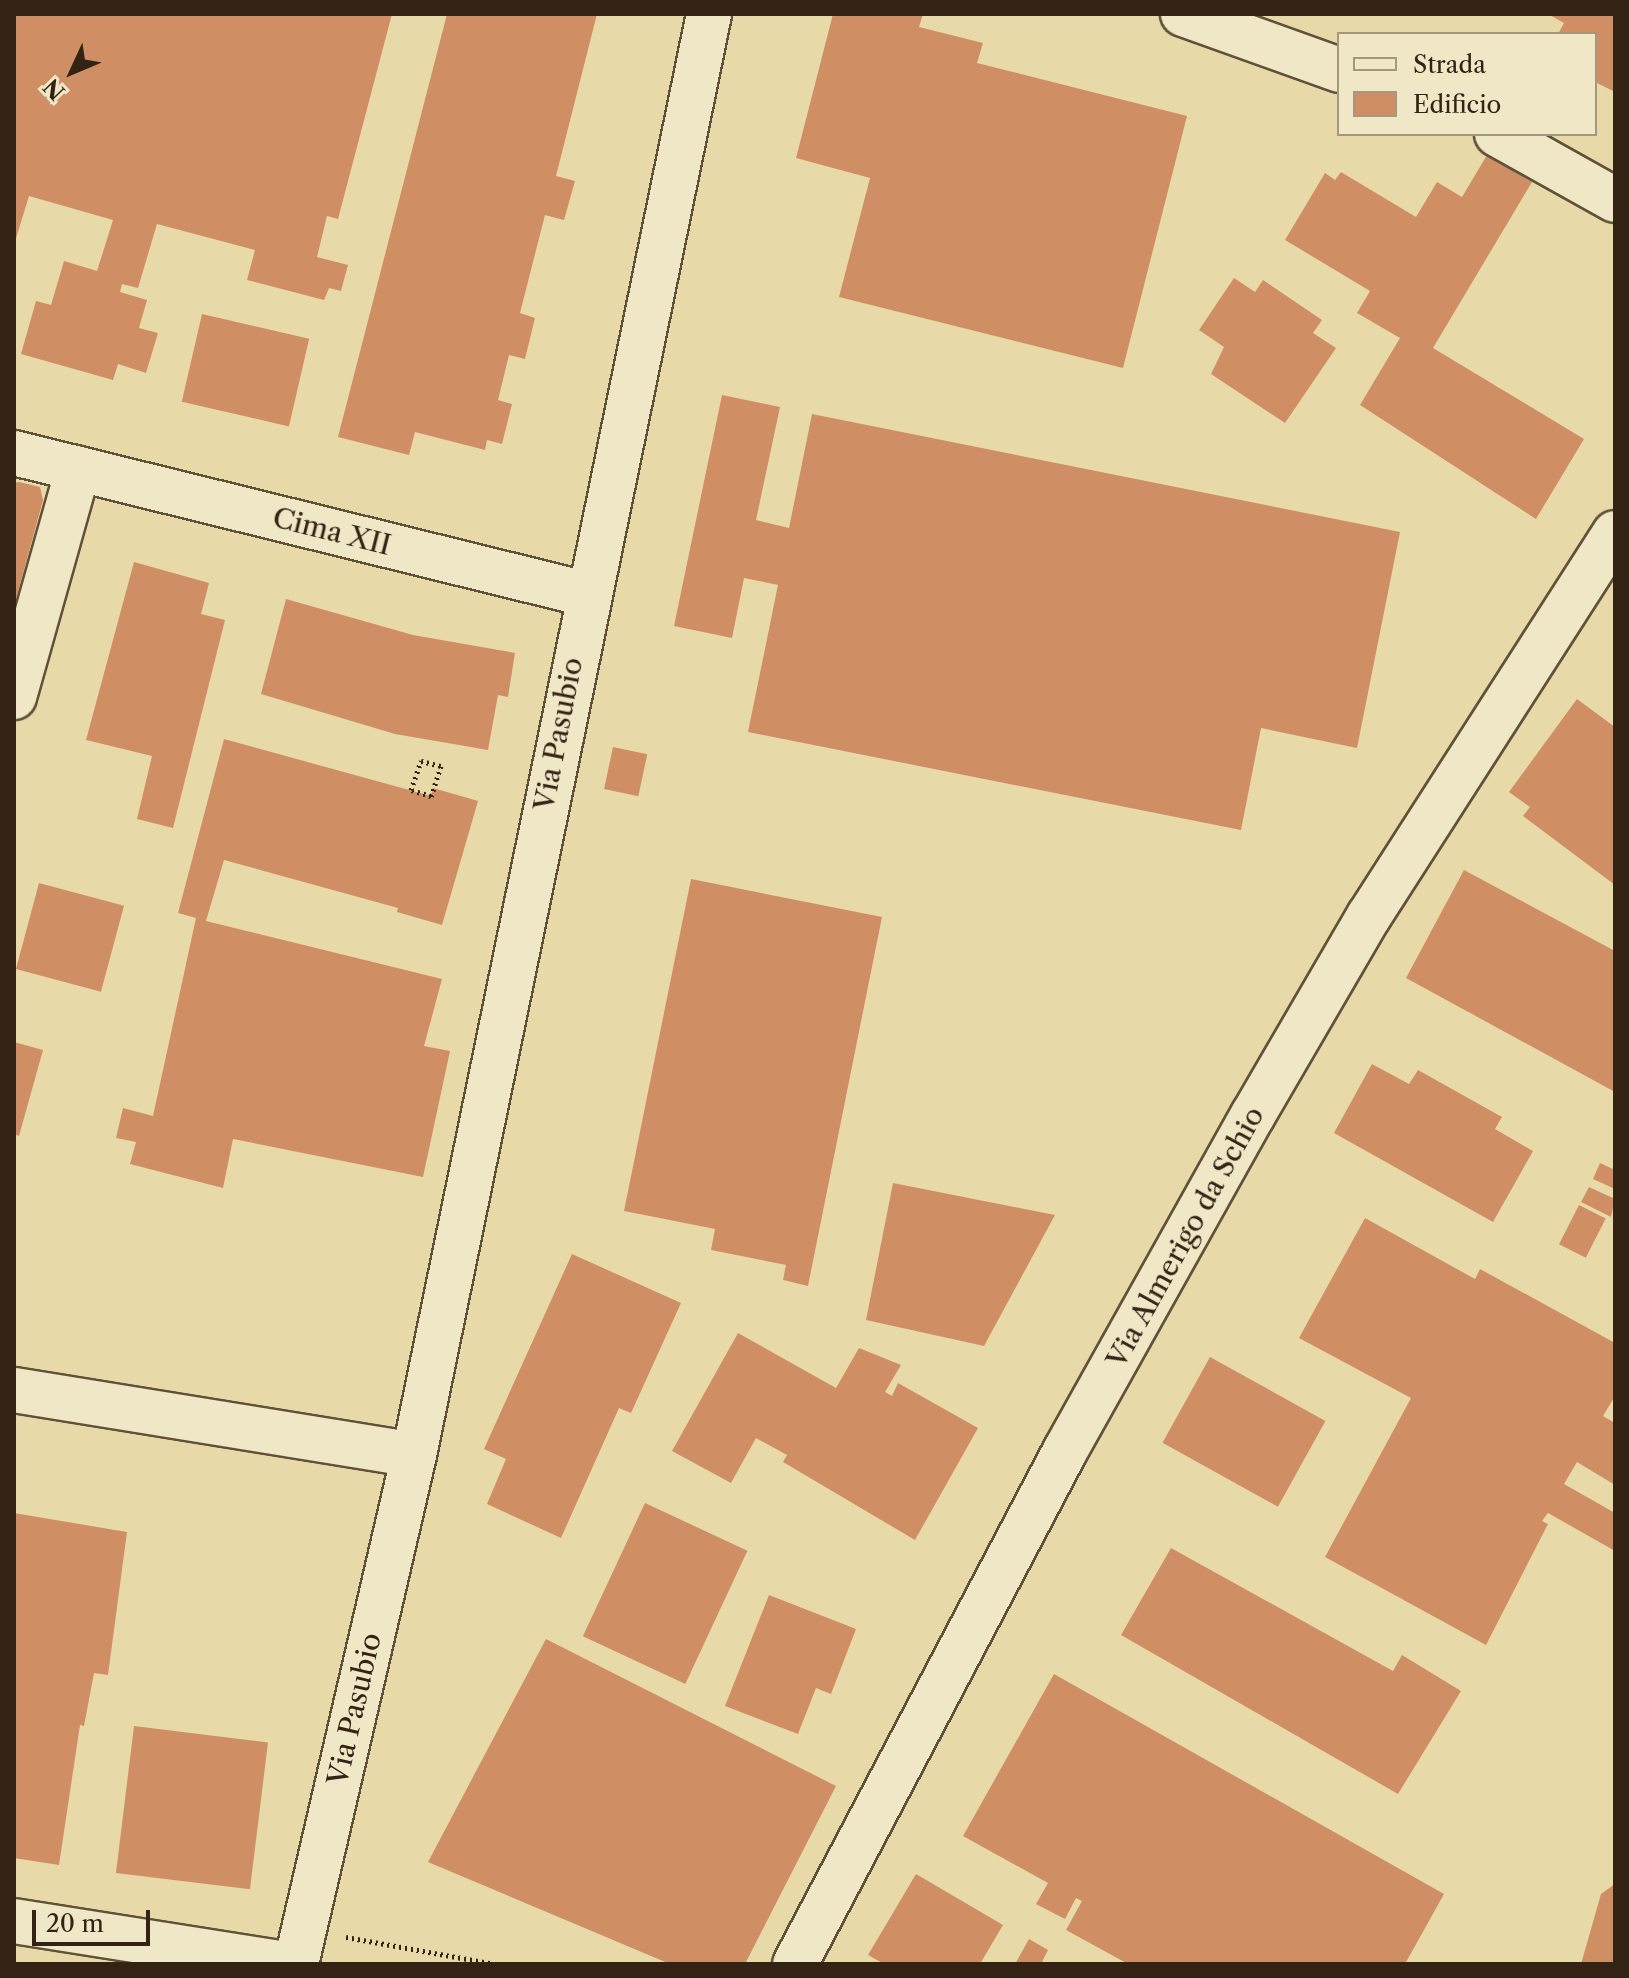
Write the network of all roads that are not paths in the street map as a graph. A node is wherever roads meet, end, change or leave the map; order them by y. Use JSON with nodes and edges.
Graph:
{"nodes":[{"id":1,"x":709,"y":14,"type":"edge"},
{"id":2,"x":1183,"y":14,"type":"edge"},
{"id":3,"x":1337,"y":69,"type":"edge"},
{"id":4,"x":1501,"y":136,"type":"edge"},
{"id":5,"x":1615,"y":200,"type":"edge"},
{"id":6,"x":14,"y":453,"type":"edge"},
{"id":7,"x":78,"y":469,"type":"junction"},
{"id":8,"x":1615,"y":533,"type":"edge"},
{"id":9,"x":586,"y":594,"type":"junction"},
{"id":10,"x":14,"y":697,"type":"edge"},
{"id":11,"x":14,"y":1390,"type":"edge"},
{"id":12,"x":414,"y":1455,"type":"junction"},
{"id":13,"x":14,"y":1921,"type":"edge"},
{"id":14,"x":285,"y":1964,"type":"edge"},
{"id":15,"x":296,"y":1964,"type":"edge"},
{"id":16,"x":795,"y":1964,"type":"edge"}],
"edges":[{"from":1,"to":9,"type":"street","name":"Via Pasubio"},
{"from":2,"to":3,"type":"street"},
{"from":4,"to":5,"type":"street"},
{"from":6,"to":7,"type":"street","name":"Cima XII"},
{"from":7,"to":9,"type":"street","name":"Cima XII"},
{"from":7,"to":10,"type":"street"},
{"from":8,"to":16,"type":"street","name":"Via Almerigo da Schio"},
{"from":9,"to":12,"type":"street","name":"Via Pasubio"},
{"from":11,"to":12,"type":"street"},
{"from":12,"to":15,"type":"street","name":"Via Pasubio"},
{"from":13,"to":14,"type":"street"}]}
